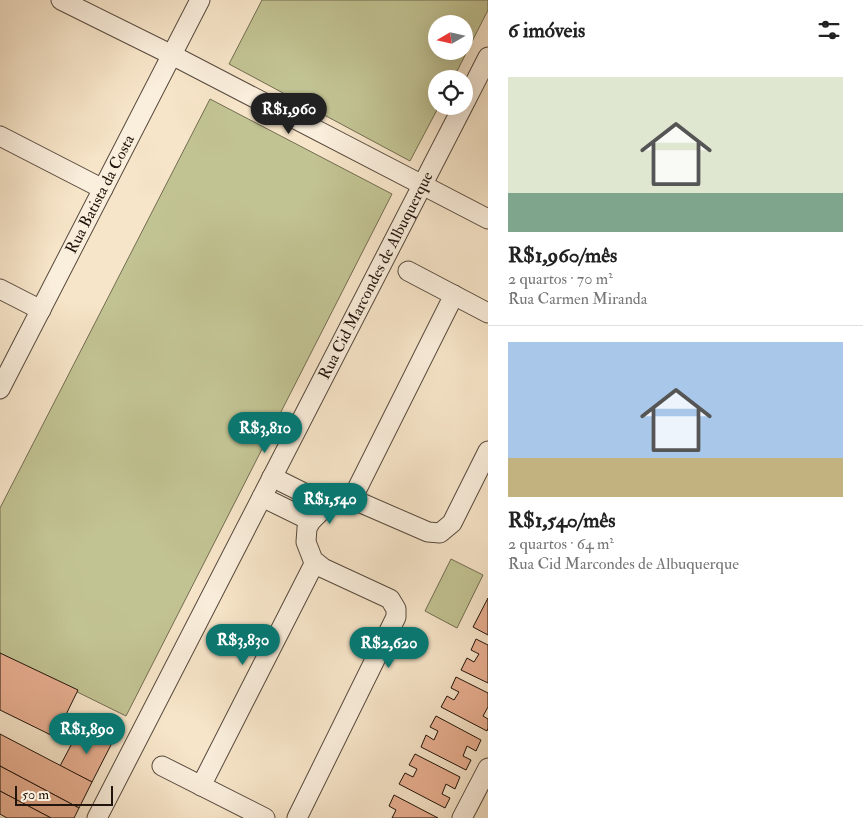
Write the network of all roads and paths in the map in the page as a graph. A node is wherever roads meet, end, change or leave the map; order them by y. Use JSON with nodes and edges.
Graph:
{"nodes":[{"id":1,"x":61,"y":0,"type":"edge"},
{"id":2,"x":200,"y":0,"type":"edge"},
{"id":3,"x":172,"y":55,"type":"junction"},
{"id":4,"x":488,"y":57,"type":"edge"},
{"id":5,"x":473,"y":86,"type":"edge"},
{"id":6,"x":458,"y":115,"type":"edge"},
{"id":7,"x":0,"y":136,"type":"edge"},
{"id":8,"x":422,"y":185,"type":"junction"},
{"id":9,"x":103,"y":188,"type":"junction"},
{"id":10,"x":488,"y":219,"type":"edge"},
{"id":11,"x":408,"y":271,"type":"dead end"},
{"id":12,"x":0,"y":289,"type":"edge"},
{"id":13,"x":454,"y":295,"type":"junction"},
{"id":14,"x":41,"y":310,"type":"junction"},
{"id":15,"x":488,"y":313,"type":"edge"},
{"id":16,"x":0,"y":389,"type":"edge"},
{"id":17,"x":488,"y":450,"type":"edge"},
{"id":18,"x":272,"y":477,"type":"junction"},
{"id":19,"x":262,"y":497,"type":"junction"},
{"id":20,"x":352,"y":499,"type":"junction"},
{"id":21,"x":328,"y":506,"type":"junction"},
{"id":22,"x":311,"y":521,"type":"junction"},
{"id":23,"x":315,"y":562,"type":"junction"},
{"id":24,"x":162,"y":766,"type":"dead end"},
{"id":25,"x":488,"y":768,"type":"edge"},
{"id":26,"x":201,"y":786,"type":"junction"},
{"id":27,"x":99,"y":817,"type":"edge"},
{"id":28,"x":265,"y":818,"type":"edge"},
{"id":29,"x":297,"y":818,"type":"edge"},
{"id":30,"x":462,"y":818,"type":"edge"}],
"edges":[{"from":1,"to":3,"type":"street"},
{"from":2,"to":3,"type":"street","name":"Rua Batista da Costa"},
{"from":3,"to":8,"type":"street"},
{"from":3,"to":9,"type":"street","name":"Rua Batista da Costa"},
{"from":4,"to":5,"type":"street","name":"Rua Cid Marcondes de Albuquerque"},
{"from":6,"to":8,"type":"street","name":"Rua Cid Marcondes de Albuquerque"},
{"from":7,"to":9,"type":"street"},
{"from":8,"to":10,"type":"street"},
{"from":8,"to":18,"type":"street","name":"Rua Cid Marcondes de Albuquerque"},
{"from":9,"to":14,"type":"street","name":"Rua Batista da Costa"},
{"from":11,"to":13,"type":"street"},
{"from":12,"to":14,"type":"street"},
{"from":13,"to":15,"type":"street"},
{"from":13,"to":20,"type":"street"},
{"from":14,"to":16,"type":"street","name":"Rua Batista da Costa"},
{"from":17,"to":20,"type":"street"},
{"from":18,"to":19,"type":"street","name":"Rua Cid Marcondes de Albuquerque"},
{"from":18,"to":21,"type":"street"},
{"from":19,"to":22,"type":"street"},
{"from":19,"to":27,"type":"street","name":"Rua Cid Marcondes de Albuquerque"},
{"from":20,"to":21,"type":"street"},
{"from":21,"to":22,"type":"street"},
{"from":22,"to":23,"type":"street"},
{"from":23,"to":26,"type":"street"},
{"from":23,"to":29,"type":"street"},
{"from":24,"to":26,"type":"street"},
{"from":25,"to":30,"type":"street"},
{"from":26,"to":28,"type":"street"}]}
